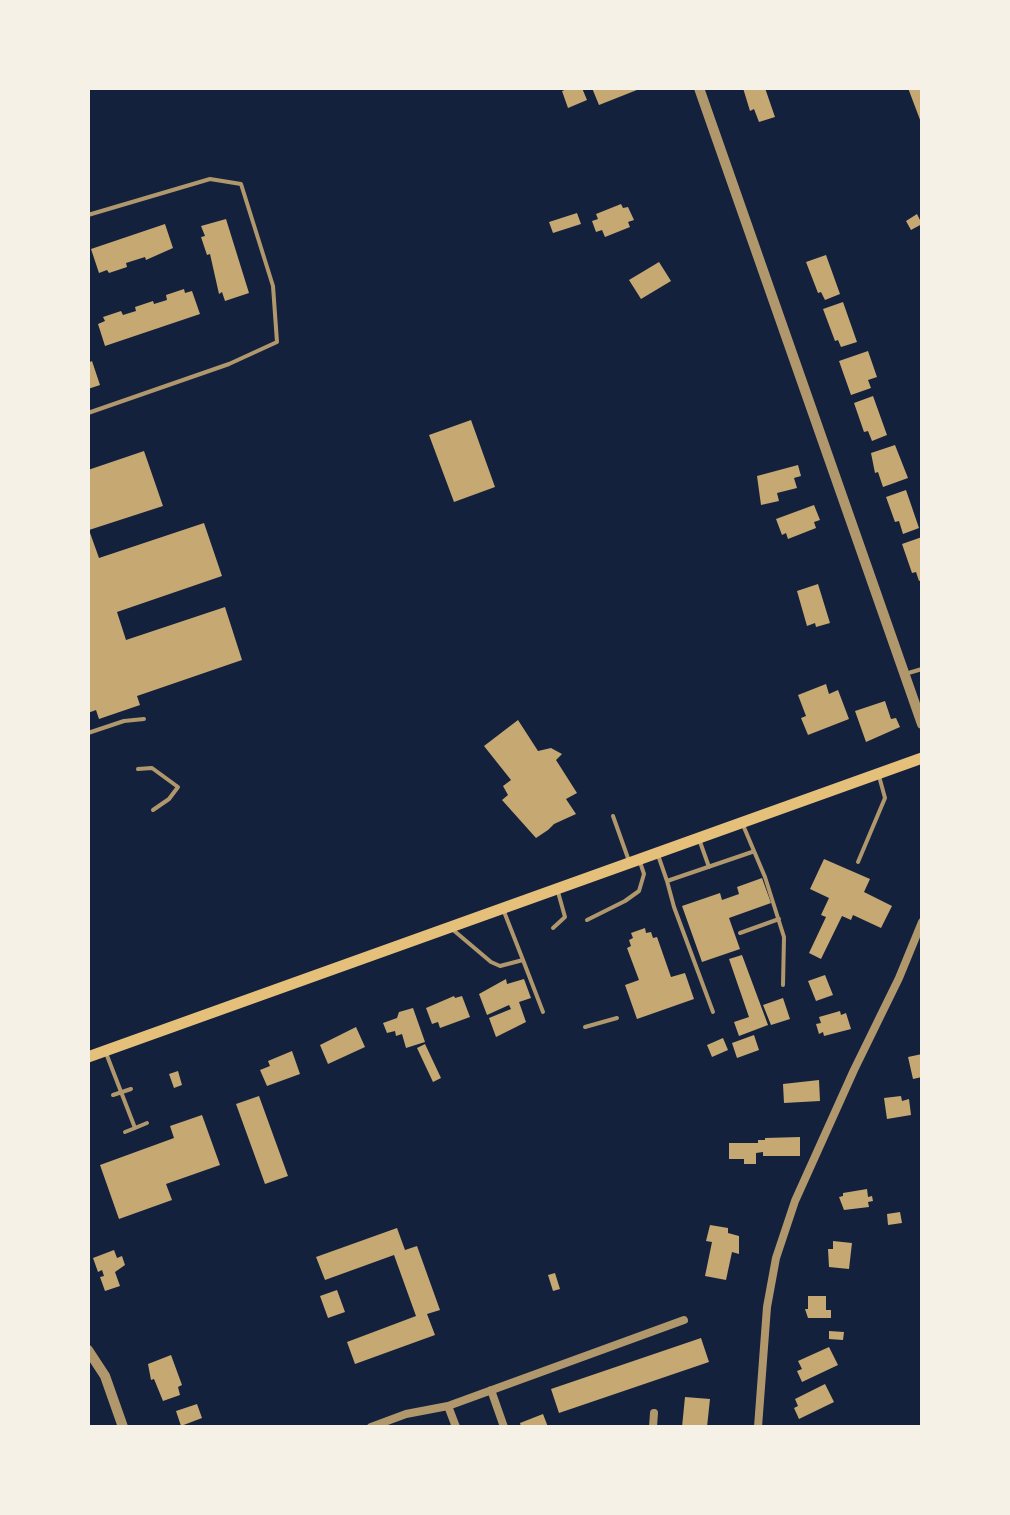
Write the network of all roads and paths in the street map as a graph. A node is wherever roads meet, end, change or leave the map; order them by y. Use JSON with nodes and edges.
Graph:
{"nodes":[{"id":1,"x":699,"y":88,"type":"edge"},
{"id":2,"x":88,"y":215,"type":"edge"},
{"id":3,"x":88,"y":413,"type":"edge"},
{"id":4,"x":922,"y":669,"type":"edge"},
{"id":5,"x":905,"y":674,"type":"junction"},
{"id":6,"x":144,"y":719,"type":"dead end"},
{"id":7,"x":922,"y":724,"type":"edge"},
{"id":8,"x":88,"y":733,"type":"edge"},
{"id":9,"x":922,"y":758,"type":"edge"},
{"id":10,"x":138,"y":769,"type":"dead end"},
{"id":11,"x":878,"y":774,"type":"junction"},
{"id":12,"x":153,"y":810,"type":"dead end"},
{"id":13,"x":613,"y":816,"type":"dead end"},
{"id":14,"x":742,"y":823,"type":"junction"},
{"id":15,"x":698,"y":838,"type":"junction"},
{"id":16,"x":752,"y":852,"type":"junction"},
{"id":17,"x":658,"y":853,"type":"junction"},
{"id":18,"x":634,"y":861,"type":"junction"},
{"id":19,"x":858,"y":862,"type":"dead end"},
{"id":20,"x":709,"y":867,"type":"junction"},
{"id":21,"x":667,"y":881,"type":"junction"},
{"id":22,"x":557,"y":889,"type":"junction"},
{"id":23,"x":503,"y":908,"type":"junction"},
{"id":24,"x":779,"y":919,"type":"junction"},
{"id":25,"x":587,"y":920,"type":"dead end"},
{"id":26,"x":922,"y":922,"type":"edge"},
{"id":27,"x":450,"y":927,"type":"junction"},
{"id":28,"x":553,"y":928,"type":"dead end"},
{"id":29,"x":740,"y":933,"type":"dead end"},
{"id":30,"x":523,"y":960,"type":"junction"},
{"id":31,"x":783,"y":985,"type":"dead end"},
{"id":32,"x":543,"y":1012,"type":"dead end"},
{"id":33,"x":713,"y":1012,"type":"dead end"},
{"id":34,"x":617,"y":1018,"type":"dead end"},
{"id":35,"x":585,"y":1027,"type":"dead end"},
{"id":36,"x":106,"y":1051,"type":"junction"},
{"id":37,"x":88,"y":1057,"type":"edge"},
{"id":38,"x":131,"y":1089,"type":"dead end"},
{"id":39,"x":121,"y":1092,"type":"junction"},
{"id":40,"x":113,"y":1095,"type":"dead end"},
{"id":41,"x":147,"y":1123,"type":"dead end"},
{"id":42,"x":135,"y":1128,"type":"junction"},
{"id":43,"x":125,"y":1132,"type":"dead end"},
{"id":44,"x":684,"y":1320,"type":"dead end"},
{"id":45,"x":88,"y":1350,"type":"edge"},
{"id":46,"x":491,"y":1390,"type":"junction"},
{"id":47,"x":448,"y":1406,"type":"junction"},
{"id":48,"x":654,"y":1413,"type":"dead end"},
{"id":49,"x":123,"y":1427,"type":"edge"},
{"id":50,"x":371,"y":1427,"type":"edge"},
{"id":51,"x":456,"y":1427,"type":"edge"},
{"id":52,"x":504,"y":1427,"type":"edge"},
{"id":53,"x":653,"y":1427,"type":"edge"},
{"id":54,"x":758,"y":1427,"type":"edge"}],
"edges":[{"from":1,"to":5,"type":"street"},
{"from":2,"to":3,"type":"lane"},
{"from":4,"to":5,"type":"lane"},
{"from":5,"to":7,"type":"street"},
{"from":6,"to":8,"type":"lane"},
{"from":9,"to":11,"type":"main road"},
{"from":10,"to":12,"type":"lane"},
{"from":11,"to":14,"type":"main road"},
{"from":11,"to":19,"type":"lane"},
{"from":13,"to":18,"type":"lane"},
{"from":14,"to":15,"type":"main road"},
{"from":14,"to":16,"type":"lane"},
{"from":15,"to":17,"type":"main road"},
{"from":15,"to":20,"type":"lane"},
{"from":16,"to":20,"type":"lane"},
{"from":16,"to":24,"type":"lane"},
{"from":17,"to":18,"type":"main road"},
{"from":17,"to":21,"type":"lane"},
{"from":18,"to":22,"type":"main road"},
{"from":18,"to":25,"type":"lane"},
{"from":20,"to":21,"type":"lane"},
{"from":21,"to":33,"type":"lane"},
{"from":22,"to":23,"type":"main road"},
{"from":22,"to":28,"type":"lane"},
{"from":23,"to":27,"type":"main road"},
{"from":23,"to":30,"type":"lane"},
{"from":24,"to":29,"type":"lane"},
{"from":24,"to":31,"type":"lane"},
{"from":26,"to":54,"type":"street"},
{"from":27,"to":30,"type":"lane"},
{"from":27,"to":36,"type":"main road"},
{"from":30,"to":32,"type":"lane"},
{"from":34,"to":35,"type":"lane"},
{"from":36,"to":37,"type":"main road"},
{"from":36,"to":39,"type":"lane"},
{"from":38,"to":39,"type":"lane"},
{"from":39,"to":40,"type":"lane"},
{"from":39,"to":42,"type":"lane"},
{"from":41,"to":42,"type":"lane"},
{"from":42,"to":43,"type":"lane"},
{"from":44,"to":46,"type":"street"},
{"from":45,"to":49,"type":"street"},
{"from":46,"to":47,"type":"street"},
{"from":46,"to":52,"type":"street"},
{"from":47,"to":50,"type":"street"},
{"from":47,"to":51,"type":"street"},
{"from":48,"to":53,"type":"street"}]}
